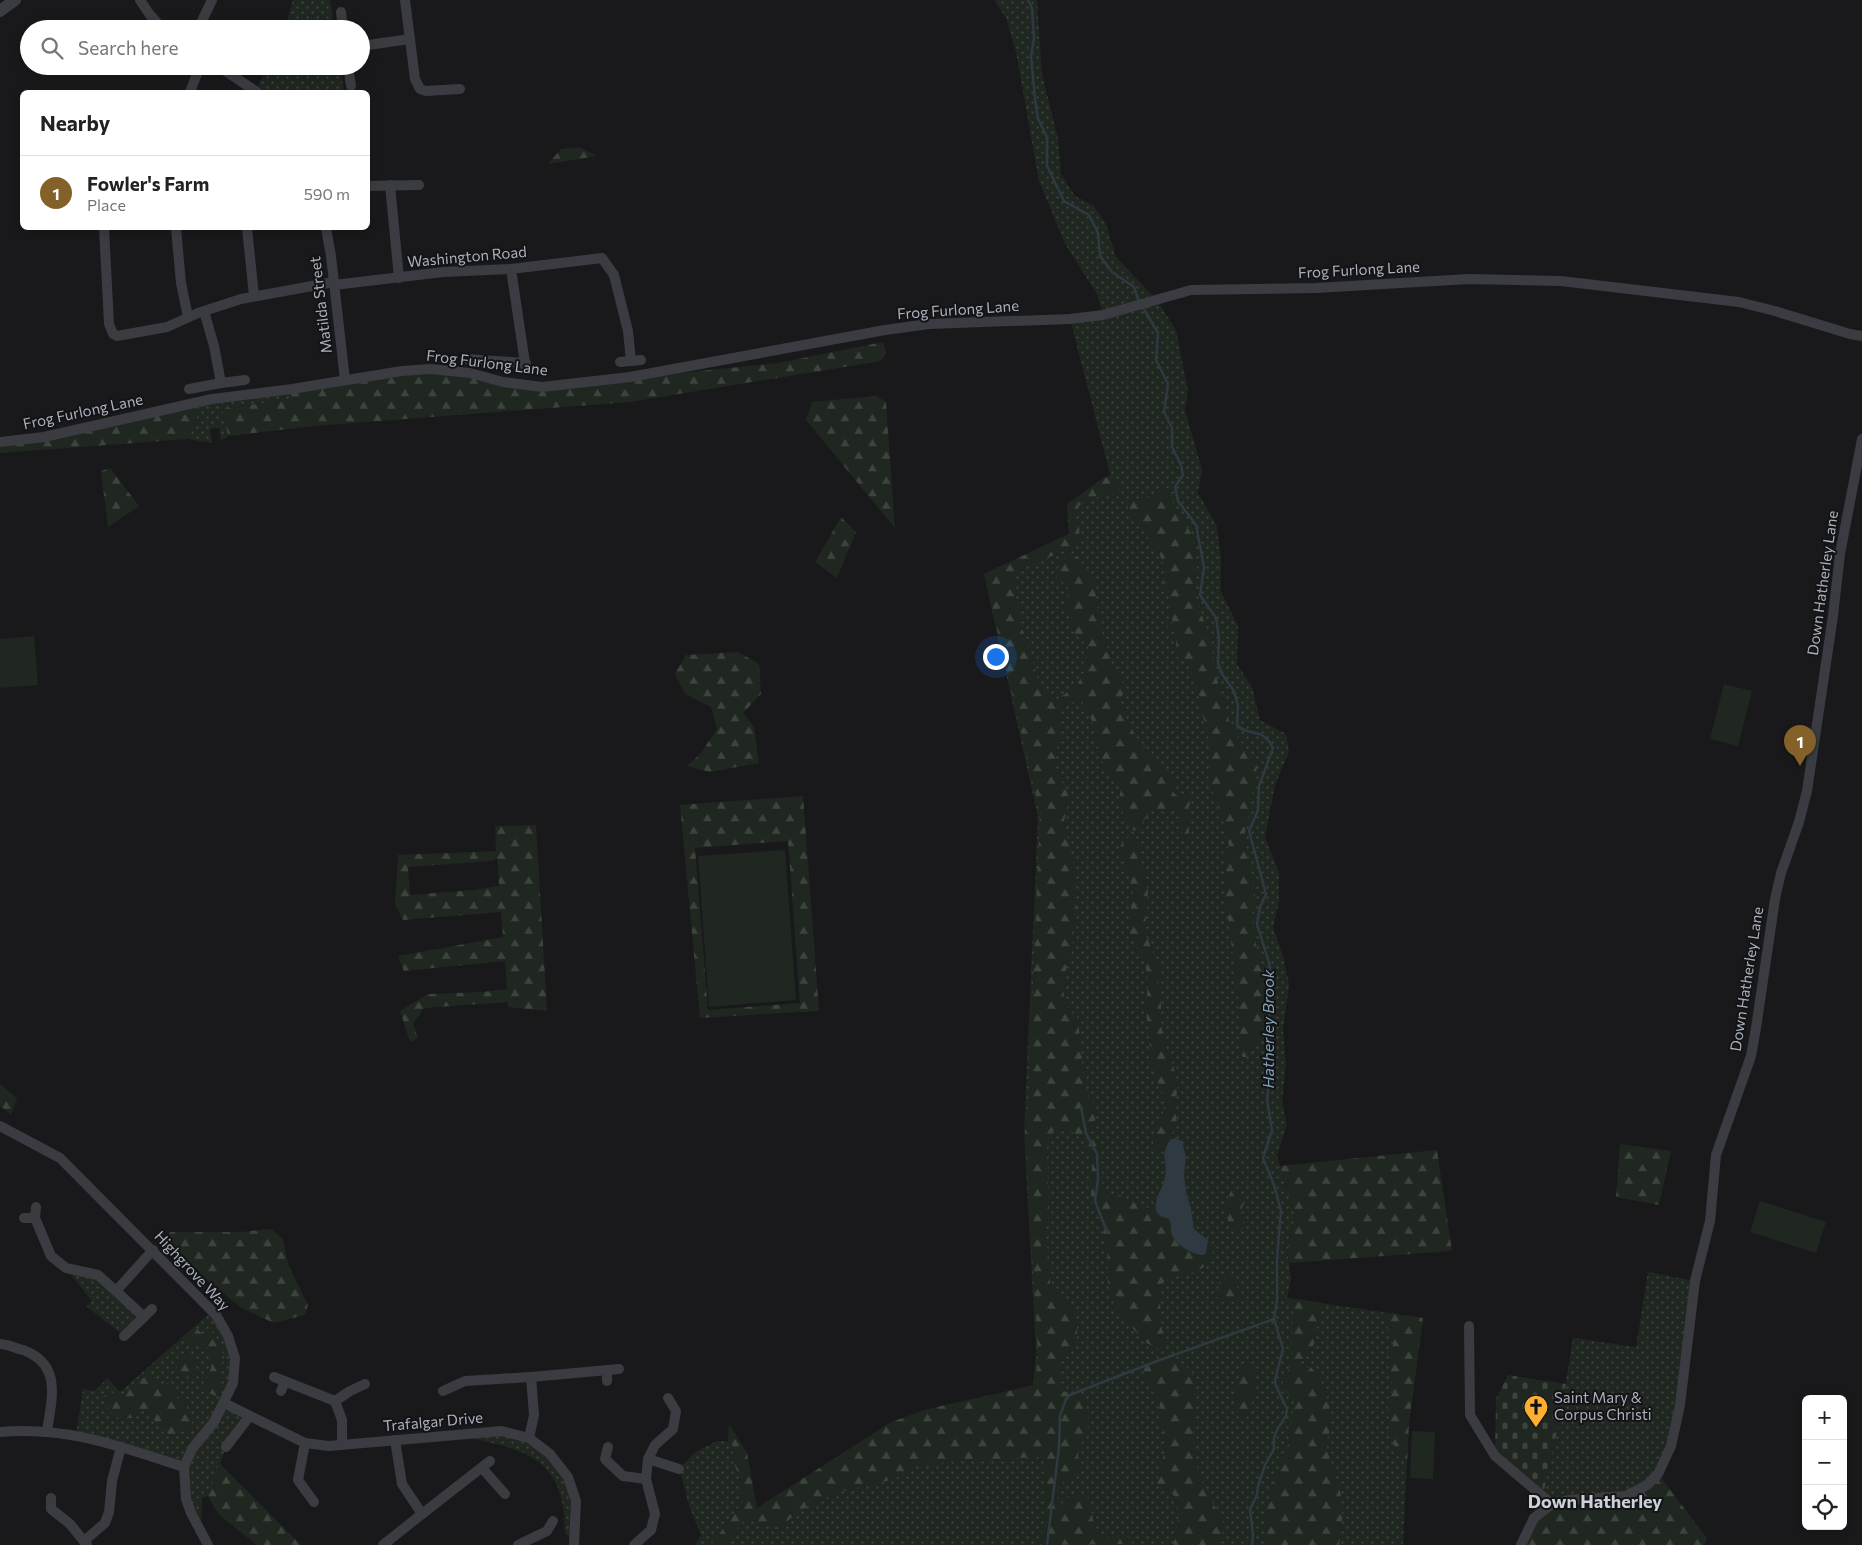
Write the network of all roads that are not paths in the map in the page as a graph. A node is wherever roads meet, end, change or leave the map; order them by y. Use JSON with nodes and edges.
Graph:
{"nodes":[{"id":1,"x":15,"y":0,"type":"edge"},
{"id":2,"x":140,"y":0,"type":"edge"},
{"id":3,"x":212,"y":0,"type":"edge"},
{"id":4,"x":406,"y":0,"type":"edge"},
{"id":5,"x":0,"y":11,"type":"edge"},
{"id":6,"x":341,"y":12,"type":"dead end"},
{"id":7,"x":155,"y":20,"type":"edge"},
{"id":8,"x":202,"y":20,"type":"edge"},
{"id":9,"x":342,"y":20,"type":"edge"},
{"id":10,"x":410,"y":39,"type":"junction"},
{"id":11,"x":370,"y":45,"type":"edge"},
{"id":12,"x":197,"y":75,"type":"edge"},
{"id":13,"x":232,"y":75,"type":"edge"},
{"id":14,"x":349,"y":75,"type":"edge"},
{"id":15,"x":351,"y":86,"type":"dead end"},
{"id":16,"x":460,"y":89,"type":"dead end"},
{"id":17,"x":191,"y":90,"type":"edge"},
{"id":18,"x":254,"y":90,"type":"edge"},
{"id":19,"x":390,"y":185,"type":"junction"},
{"id":20,"x":419,"y":185,"type":"dead end"},
{"id":21,"x":370,"y":186,"type":"edge"},
{"id":22,"x":104,"y":230,"type":"edge"},
{"id":23,"x":176,"y":230,"type":"edge"},
{"id":24,"x":247,"y":230,"type":"edge"},
{"id":25,"x":326,"y":230,"type":"edge"},
{"id":26,"x":512,"y":269,"type":"junction"},
{"id":27,"x":399,"y":278,"type":"junction"},
{"id":28,"x":334,"y":284,"type":"junction"},
{"id":29,"x":254,"y":296,"type":"junction"},
{"id":30,"x":204,"y":311,"type":"junction"},
{"id":31,"x":188,"y":317,"type":"junction"},
{"id":32,"x":1862,"y":336,"type":"edge"},
{"id":33,"x":467,"y":359,"type":"dead end"},
{"id":34,"x":620,"y":362,"type":"dead end"},
{"id":35,"x":245,"y":380,"type":"dead end"},
{"id":36,"x":346,"y":380,"type":"junction"},
{"id":37,"x":221,"y":383,"type":"junction"},
{"id":38,"x":189,"y":389,"type":"dead end"},
{"id":39,"x":1862,"y":439,"type":"edge"},
{"id":40,"x":0,"y":442,"type":"edge"},
{"id":41,"x":0,"y":1126,"type":"edge"},
{"id":42,"x":24,"y":1218,"type":"dead end"},
{"id":43,"x":153,"y":1250,"type":"junction"},
{"id":44,"x":116,"y":1291,"type":"junction"},
{"id":45,"x":152,"y":1309,"type":"dead end"},
{"id":46,"x":144,"y":1317,"type":"junction"},
{"id":47,"x":1469,"y":1326,"type":"dead end"},
{"id":48,"x":124,"y":1336,"type":"dead end"},
{"id":49,"x":0,"y":1341,"type":"edge"},
{"id":50,"x":619,"y":1369,"type":"dead end"},
{"id":51,"x":606,"y":1370,"type":"junction"},
{"id":52,"x":448,"y":1376,"type":"dead end"},
{"id":53,"x":531,"y":1377,"type":"junction"},
{"id":54,"x":274,"y":1378,"type":"dead end"},
{"id":55,"x":607,"y":1381,"type":"dead end"},
{"id":56,"x":365,"y":1384,"type":"dead end"},
{"id":57,"x":454,"y":1386,"type":"junction"},
{"id":58,"x":443,"y":1391,"type":"dead end"},
{"id":59,"x":668,"y":1398,"type":"dead end"},
{"id":60,"x":335,"y":1401,"type":"junction"},
{"id":61,"x":224,"y":1404,"type":"junction"},
{"id":62,"x":250,"y":1417,"type":"junction"},
{"id":63,"x":47,"y":1431,"type":"junction"},
{"id":64,"x":0,"y":1432,"type":"edge"},
{"id":65,"x":529,"y":1438,"type":"junction"},
{"id":66,"x":395,"y":1440,"type":"junction"},
{"id":67,"x":305,"y":1442,"type":"junction"},
{"id":68,"x":342,"y":1445,"type":"junction"},
{"id":69,"x":121,"y":1447,"type":"junction"},
{"id":70,"x":226,"y":1447,"type":"dead end"},
{"id":71,"x":608,"y":1447,"type":"dead end"},
{"id":72,"x":648,"y":1460,"type":"junction"},
{"id":73,"x":184,"y":1467,"type":"junction"},
{"id":74,"x":679,"y":1469,"type":"dead end"},
{"id":75,"x":646,"y":1479,"type":"junction"},
{"id":76,"x":505,"y":1494,"type":"dead end"},
{"id":77,"x":52,"y":1498,"type":"dead end"},
{"id":78,"x":314,"y":1502,"type":"dead end"},
{"id":79,"x":1552,"y":1504,"type":"junction"},
{"id":80,"x":422,"y":1514,"type":"junction"},
{"id":81,"x":553,"y":1521,"type":"dead end"},
{"id":82,"x":86,"y":1543,"type":"edge"},
{"id":83,"x":576,"y":1544,"type":"edge"},
{"id":84,"x":208,"y":1545,"type":"edge"},
{"id":85,"x":383,"y":1545,"type":"edge"},
{"id":86,"x":518,"y":1545,"type":"edge"},
{"id":87,"x":634,"y":1545,"type":"edge"},
{"id":88,"x":1521,"y":1545,"type":"edge"}],
"edges":[{"from":1,"to":5,"type":"street"},
{"from":2,"to":7,"type":"street"},
{"from":3,"to":8,"type":"street"},
{"from":4,"to":10,"type":"street"},
{"from":6,"to":9,"type":"street"},
{"from":10,"to":11,"type":"street"},
{"from":10,"to":16,"type":"street"},
{"from":12,"to":17,"type":"street"},
{"from":13,"to":18,"type":"street"},
{"from":14,"to":15,"type":"street"},
{"from":19,"to":20,"type":"street"},
{"from":19,"to":21,"type":"street"},
{"from":19,"to":27,"type":"street"},
{"from":22,"to":31,"type":"street","name":"Washington Road"},
{"from":23,"to":31,"type":"street"},
{"from":24,"to":29,"type":"street"},
{"from":25,"to":28,"type":"street","name":"Matilda Street"},
{"from":26,"to":27,"type":"street","name":"Washington Road"},
{"from":26,"to":33,"type":"street"},
{"from":26,"to":34,"type":"street","name":"Washington Road"},
{"from":27,"to":28,"type":"street","name":"Washington Road"},
{"from":28,"to":29,"type":"street","name":"Washington Road"},
{"from":28,"to":36,"type":"street","name":"Matilda Street"},
{"from":29,"to":30,"type":"street","name":"Washington Road"},
{"from":30,"to":31,"type":"street","name":"Washington Road"},
{"from":30,"to":37,"type":"street"},
{"from":32,"to":36,"type":"street","name":"Frog Furlong Lane"},
{"from":35,"to":37,"type":"street"},
{"from":36,"to":40,"type":"street","name":"Frog Furlong Lane"},
{"from":37,"to":38,"type":"street"},
{"from":39,"to":79,"type":"street","name":"Down Hatherley Lane"},
{"from":41,"to":43,"type":"street","name":"Highgrove Way"},
{"from":42,"to":44,"type":"street"},
{"from":43,"to":44,"type":"street"},
{"from":43,"to":61,"type":"street","name":"Highgrove Way"},
{"from":44,"to":46,"type":"street"},
{"from":45,"to":46,"type":"street"},
{"from":46,"to":48,"type":"street"},
{"from":47,"to":79,"type":"street"},
{"from":49,"to":63,"type":"street"},
{"from":50,"to":51,"type":"street"},
{"from":51,"to":53,"type":"street"},
{"from":51,"to":55,"type":"street"},
{"from":52,"to":57,"type":"street"},
{"from":53,"to":57,"type":"street"},
{"from":53,"to":65,"type":"street"},
{"from":54,"to":60,"type":"street"},
{"from":56,"to":60,"type":"street"},
{"from":57,"to":58,"type":"street"},
{"from":59,"to":72,"type":"street"},
{"from":60,"to":68,"type":"street"},
{"from":61,"to":62,"type":"street","name":"Trafalgar Drive"},
{"from":61,"to":73,"type":"street","name":"Highgrove Way"},
{"from":62,"to":67,"type":"street","name":"Trafalgar Drive"},
{"from":62,"to":70,"type":"street"},
{"from":63,"to":64,"type":"street"},
{"from":63,"to":69,"type":"street"},
{"from":65,"to":66,"type":"street","name":"Trafalgar Drive"},
{"from":65,"to":83,"type":"street","name":"Trafalgar Drive"},
{"from":66,"to":68,"type":"street","name":"Trafalgar Drive"},
{"from":66,"to":80,"type":"street"},
{"from":67,"to":68,"type":"street","name":"Trafalgar Drive"},
{"from":67,"to":78,"type":"street"},
{"from":69,"to":73,"type":"street"},
{"from":69,"to":82,"type":"street"},
{"from":71,"to":75,"type":"street"},
{"from":72,"to":74,"type":"street"},
{"from":72,"to":75,"type":"street"},
{"from":73,"to":84,"type":"street"},
{"from":75,"to":87,"type":"street"},
{"from":76,"to":80,"type":"street"},
{"from":77,"to":82,"type":"street"},
{"from":79,"to":88,"type":"street","name":"Down Hatherley Lane"},
{"from":80,"to":85,"type":"street"},
{"from":81,"to":86,"type":"street"}]}
